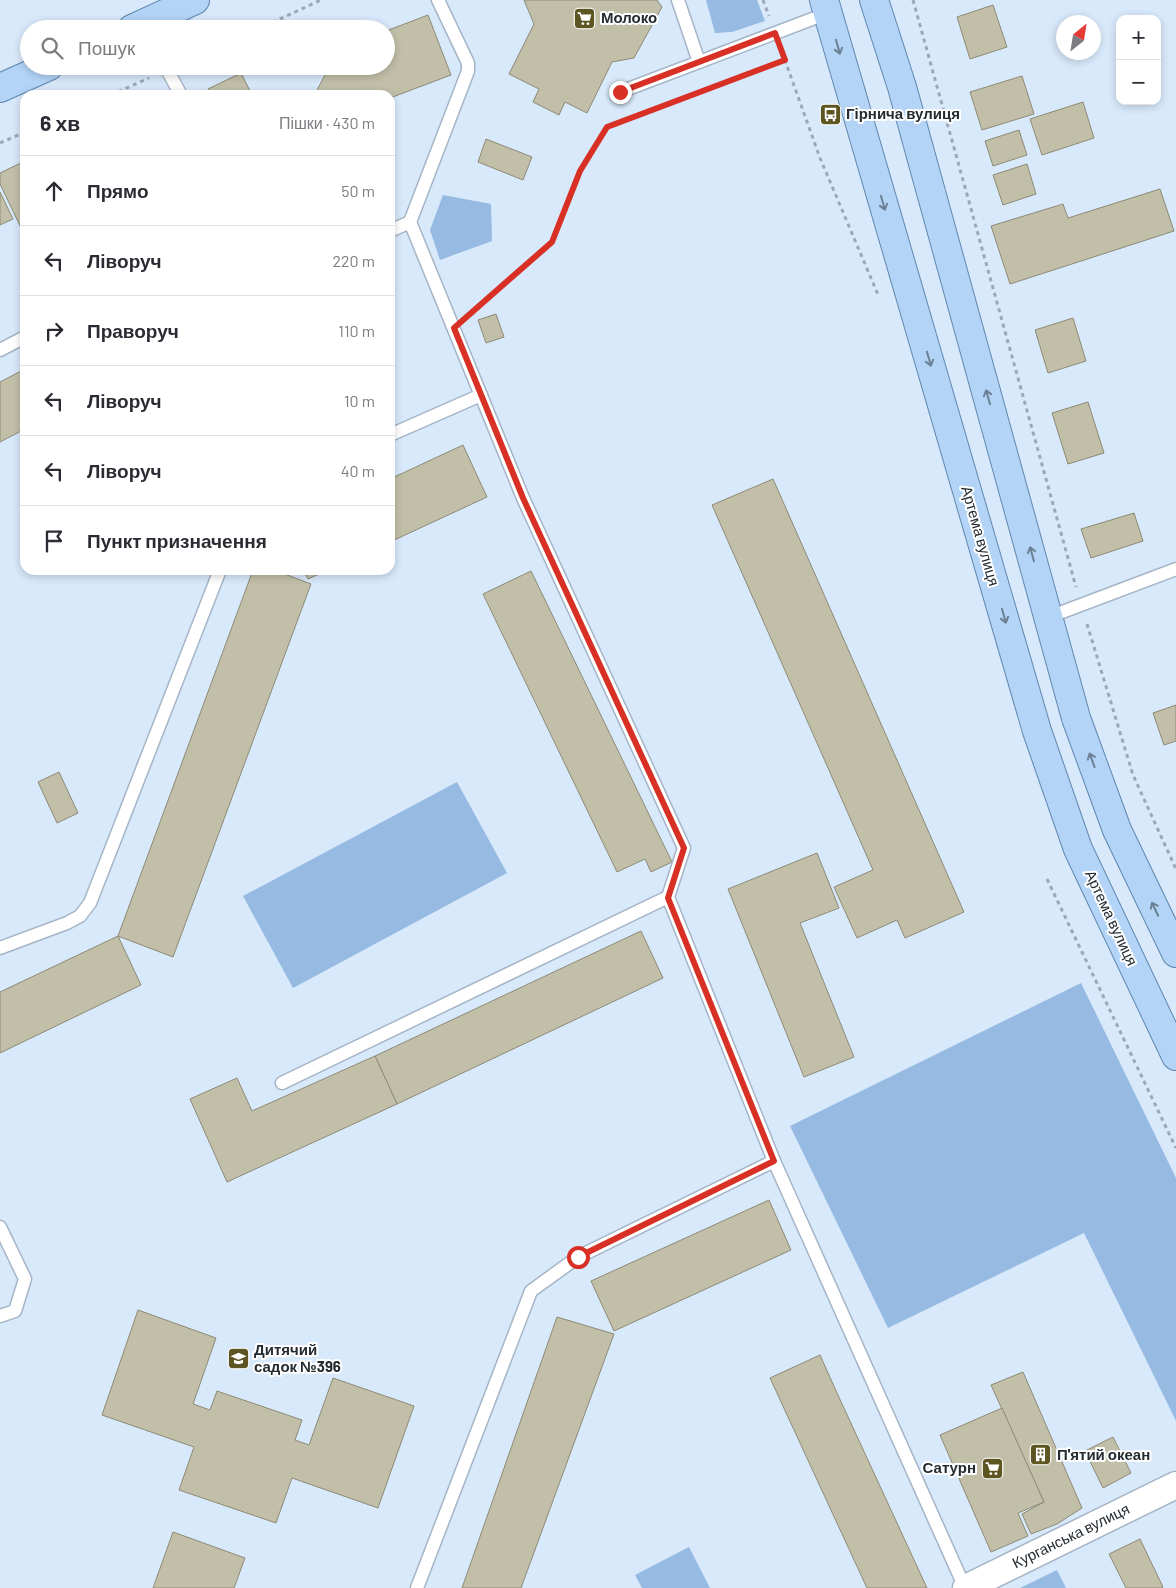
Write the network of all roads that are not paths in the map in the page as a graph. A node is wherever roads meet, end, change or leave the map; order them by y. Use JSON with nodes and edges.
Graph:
{"nodes":[{"id":1,"x":196,"y":0,"type":"edge"},
{"id":2,"x":438,"y":0,"type":"edge"},
{"id":3,"x":678,"y":0,"type":"edge"},
{"id":4,"x":874,"y":0,"type":"edge"},
{"id":5,"x":826,"y":6,"type":"edge"},
{"id":6,"x":155,"y":20,"type":"edge"},
{"id":7,"x":699,"y":62,"type":"junction"},
{"id":8,"x":28,"y":75,"type":"edge"},
{"id":9,"x":170,"y":75,"type":"edge"},
{"id":10,"x":0,"y":88,"type":"edge"},
{"id":11,"x":178,"y":90,"type":"edge"},
{"id":12,"x":620,"y":92,"type":"dead end"},
{"id":13,"x":410,"y":222,"type":"junction"},
{"id":14,"x":395,"y":229,"type":"edge"},
{"id":15,"x":20,"y":340,"type":"edge"},
{"id":16,"x":0,"y":350,"type":"edge"},
{"id":17,"x":481,"y":395,"type":"junction"},
{"id":18,"x":395,"y":433,"type":"edge"},
{"id":19,"x":1176,"y":569,"type":"edge"},
{"id":20,"x":218,"y":575,"type":"edge"},
{"id":21,"x":1049,"y":617,"type":"junction"},
{"id":22,"x":668,"y":898,"type":"junction"},
{"id":23,"x":0,"y":948,"type":"edge"},
{"id":24,"x":1176,"y":954,"type":"edge"},
{"id":25,"x":1176,"y":1056,"type":"edge"},
{"id":26,"x":282,"y":1083,"type":"dead end"},
{"id":27,"x":774,"y":1161,"type":"junction"},
{"id":28,"x":0,"y":1227,"type":"edge"},
{"id":29,"x":0,"y":1316,"type":"edge"},
{"id":30,"x":1176,"y":1485,"type":"edge"},
{"id":31,"x":417,"y":1588,"type":"edge"},
{"id":32,"x":965,"y":1588,"type":"edge"}],
"edges":[{"from":1,"to":6,"type":"main road"},
{"from":2,"to":13,"type":"lane"},
{"from":3,"to":7,"type":"lane"},
{"from":21,"to":4,"type":"main road","one_way":true},
{"from":5,"to":7,"type":"lane"},
{"from":5,"to":25,"type":"main road","name":"Артема вулиця","one_way":true},
{"from":7,"to":12,"type":"lane"},
{"from":8,"to":10,"type":"main road"},
{"from":9,"to":11,"type":"lane"},
{"from":13,"to":14,"type":"lane"},
{"from":13,"to":17,"type":"lane"},
{"from":15,"to":16,"type":"lane"},
{"from":17,"to":18,"type":"lane"},
{"from":17,"to":22,"type":"lane"},
{"from":19,"to":21,"type":"lane"},
{"from":20,"to":23,"type":"lane"},
{"from":24,"to":21,"type":"main road","one_way":true},
{"from":22,"to":26,"type":"lane"},
{"from":22,"to":27,"type":"lane"},
{"from":27,"to":31,"type":"lane"},
{"from":27,"to":32,"type":"lane"},
{"from":28,"to":29,"type":"lane"},
{"from":30,"to":32,"type":"street","name":"Курганська вулиця"}]}
